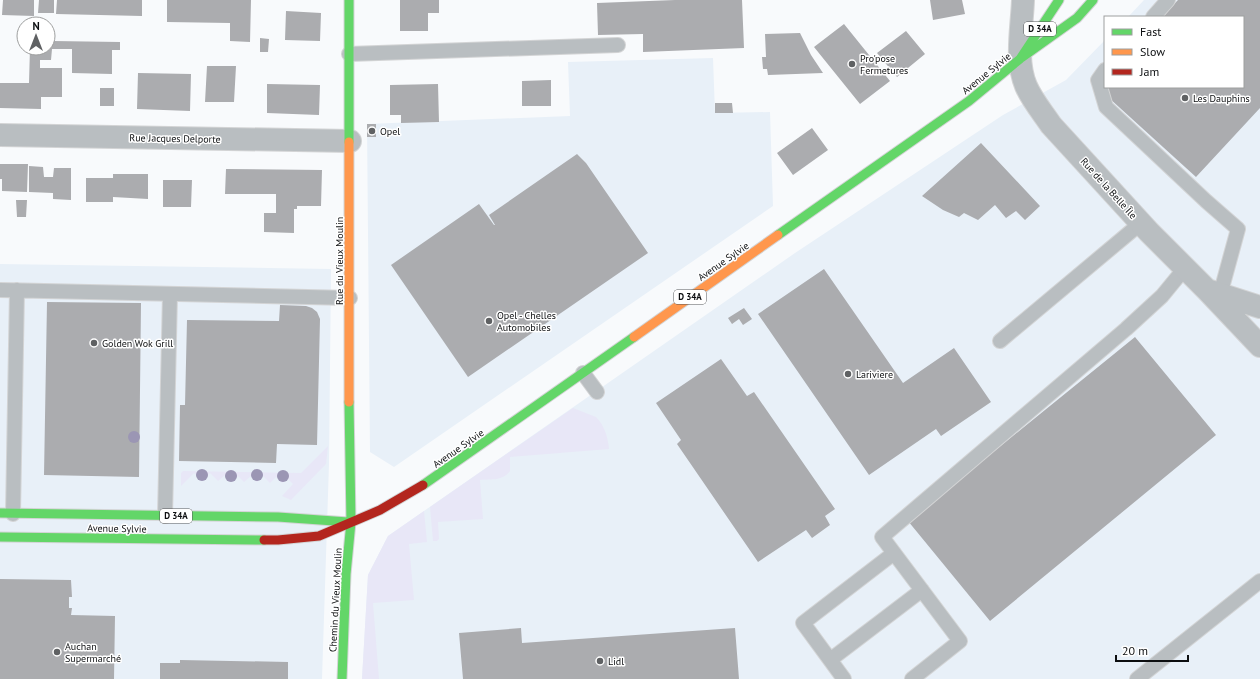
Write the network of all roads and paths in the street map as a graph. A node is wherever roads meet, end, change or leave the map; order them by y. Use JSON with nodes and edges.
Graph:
{"nodes":[{"id":1,"x":349,"y":0,"type":"edge"},
{"id":2,"x":1023,"y":0,"type":"edge"},
{"id":3,"x":1059,"y":0,"type":"edge"},
{"id":4,"x":1093,"y":0,"type":"edge"},
{"id":5,"x":1168,"y":0,"type":"edge"},
{"id":6,"x":1154,"y":16,"type":"edge"},
{"id":7,"x":618,"y":45,"type":"dead end"},
{"id":8,"x":349,"y":54,"type":"junction"},
{"id":9,"x":1020,"y":59,"type":"junction"},
{"id":10,"x":1104,"y":71,"type":"edge"},
{"id":11,"x":0,"y":135,"type":"edge"},
{"id":12,"x":350,"y":141,"type":"junction"},
{"id":13,"x":1141,"y":223,"type":"junction"},
{"id":14,"x":1185,"y":268,"type":"junction"},
{"id":15,"x":0,"y":290,"type":"edge"},
{"id":16,"x":17,"y":290,"type":"junction"},
{"id":17,"x":1214,"y":293,"type":"junction"},
{"id":18,"x":170,"y":294,"type":"junction"},
{"id":19,"x":350,"y":298,"type":"junction"},
{"id":20,"x":1260,"y":307,"type":"edge"},
{"id":21,"x":1000,"y":341,"type":"dead end"},
{"id":22,"x":1260,"y":346,"type":"edge"},
{"id":23,"x":583,"y":372,"type":"junction"},
{"id":24,"x":597,"y":392,"type":"dead end"},
{"id":25,"x":6,"y":514,"type":"edge"},
{"id":26,"x":165,"y":516,"type":"junction"},
{"id":27,"x":351,"y":522,"type":"junction"},
{"id":28,"x":0,"y":537,"type":"edge"},
{"id":29,"x":894,"y":553,"type":"junction"},
{"id":30,"x":1260,"y":581,"type":"edge"},
{"id":31,"x":922,"y":590,"type":"junction"},
{"id":32,"x":830,"y":660,"type":"junction"},
{"id":33,"x":342,"y":679,"type":"edge"},
{"id":34,"x":844,"y":679,"type":"edge"},
{"id":35,"x":912,"y":679,"type":"edge"},
{"id":36,"x":1136,"y":679,"type":"edge"}],
"edges":[{"from":1,"to":8,"type":"main road","name":"Rue du Vieux Moulin"},
{"from":2,"to":9,"type":"street","name":"Rue de la Belle Île"},
{"from":3,"to":9,"type":"main road","number":"D 34A"},
{"from":4,"to":9,"type":"main road","number":"D 34A"},
{"from":5,"to":6,"type":"lane"},
{"from":7,"to":8,"type":"lane"},
{"from":8,"to":12,"type":"main road","name":"Rue du Vieux Moulin"},
{"from":9,"to":13,"type":"street","name":"Rue de la Belle Île"},
{"from":9,"to":23,"type":"main road","name":"Avenue Sylvie","number":"D 34A"},
{"from":10,"to":17,"type":"lane"},
{"from":11,"to":12,"type":"street","name":"Rue Jacques Delporte"},
{"from":12,"to":19,"type":"main road","name":"Rue du Vieux Moulin"},
{"from":13,"to":14,"type":"street","name":"Rue de la Belle Île"},
{"from":13,"to":21,"type":"lane"},
{"from":14,"to":17,"type":"street","name":"Rue de la Belle Île"},
{"from":14,"to":29,"type":"lane"},
{"from":15,"to":16,"type":"lane"},
{"from":16,"to":18,"type":"lane"},
{"from":16,"to":25,"type":"lane"},
{"from":17,"to":20,"type":"street"},
{"from":17,"to":22,"type":"street","name":"Rue de la Belle Île"},
{"from":18,"to":19,"type":"lane"},
{"from":18,"to":26,"type":"lane"},
{"from":19,"to":27,"type":"main road","name":"Rue du Vieux Moulin"},
{"from":23,"to":24,"type":"lane"},
{"from":23,"to":27,"type":"main road","name":"Avenue Sylvie","number":"D 34A"},
{"from":25,"to":26,"type":"main road","name":"Avenue Sylvie","number":"D 34A"},
{"from":26,"to":27,"type":"main road","name":"Avenue Sylvie","number":"D 34A"},
{"from":27,"to":28,"type":"main road","name":"Avenue Sylvie","number":"D 34A"},
{"from":27,"to":33,"type":"main road","name":"Chemin du Vieux Moulin"},
{"from":29,"to":31,"type":"lane"},
{"from":29,"to":32,"type":"lane"},
{"from":30,"to":36,"type":"lane"},
{"from":31,"to":32,"type":"lane"},
{"from":31,"to":35,"type":"lane"},
{"from":32,"to":34,"type":"lane"}]}
